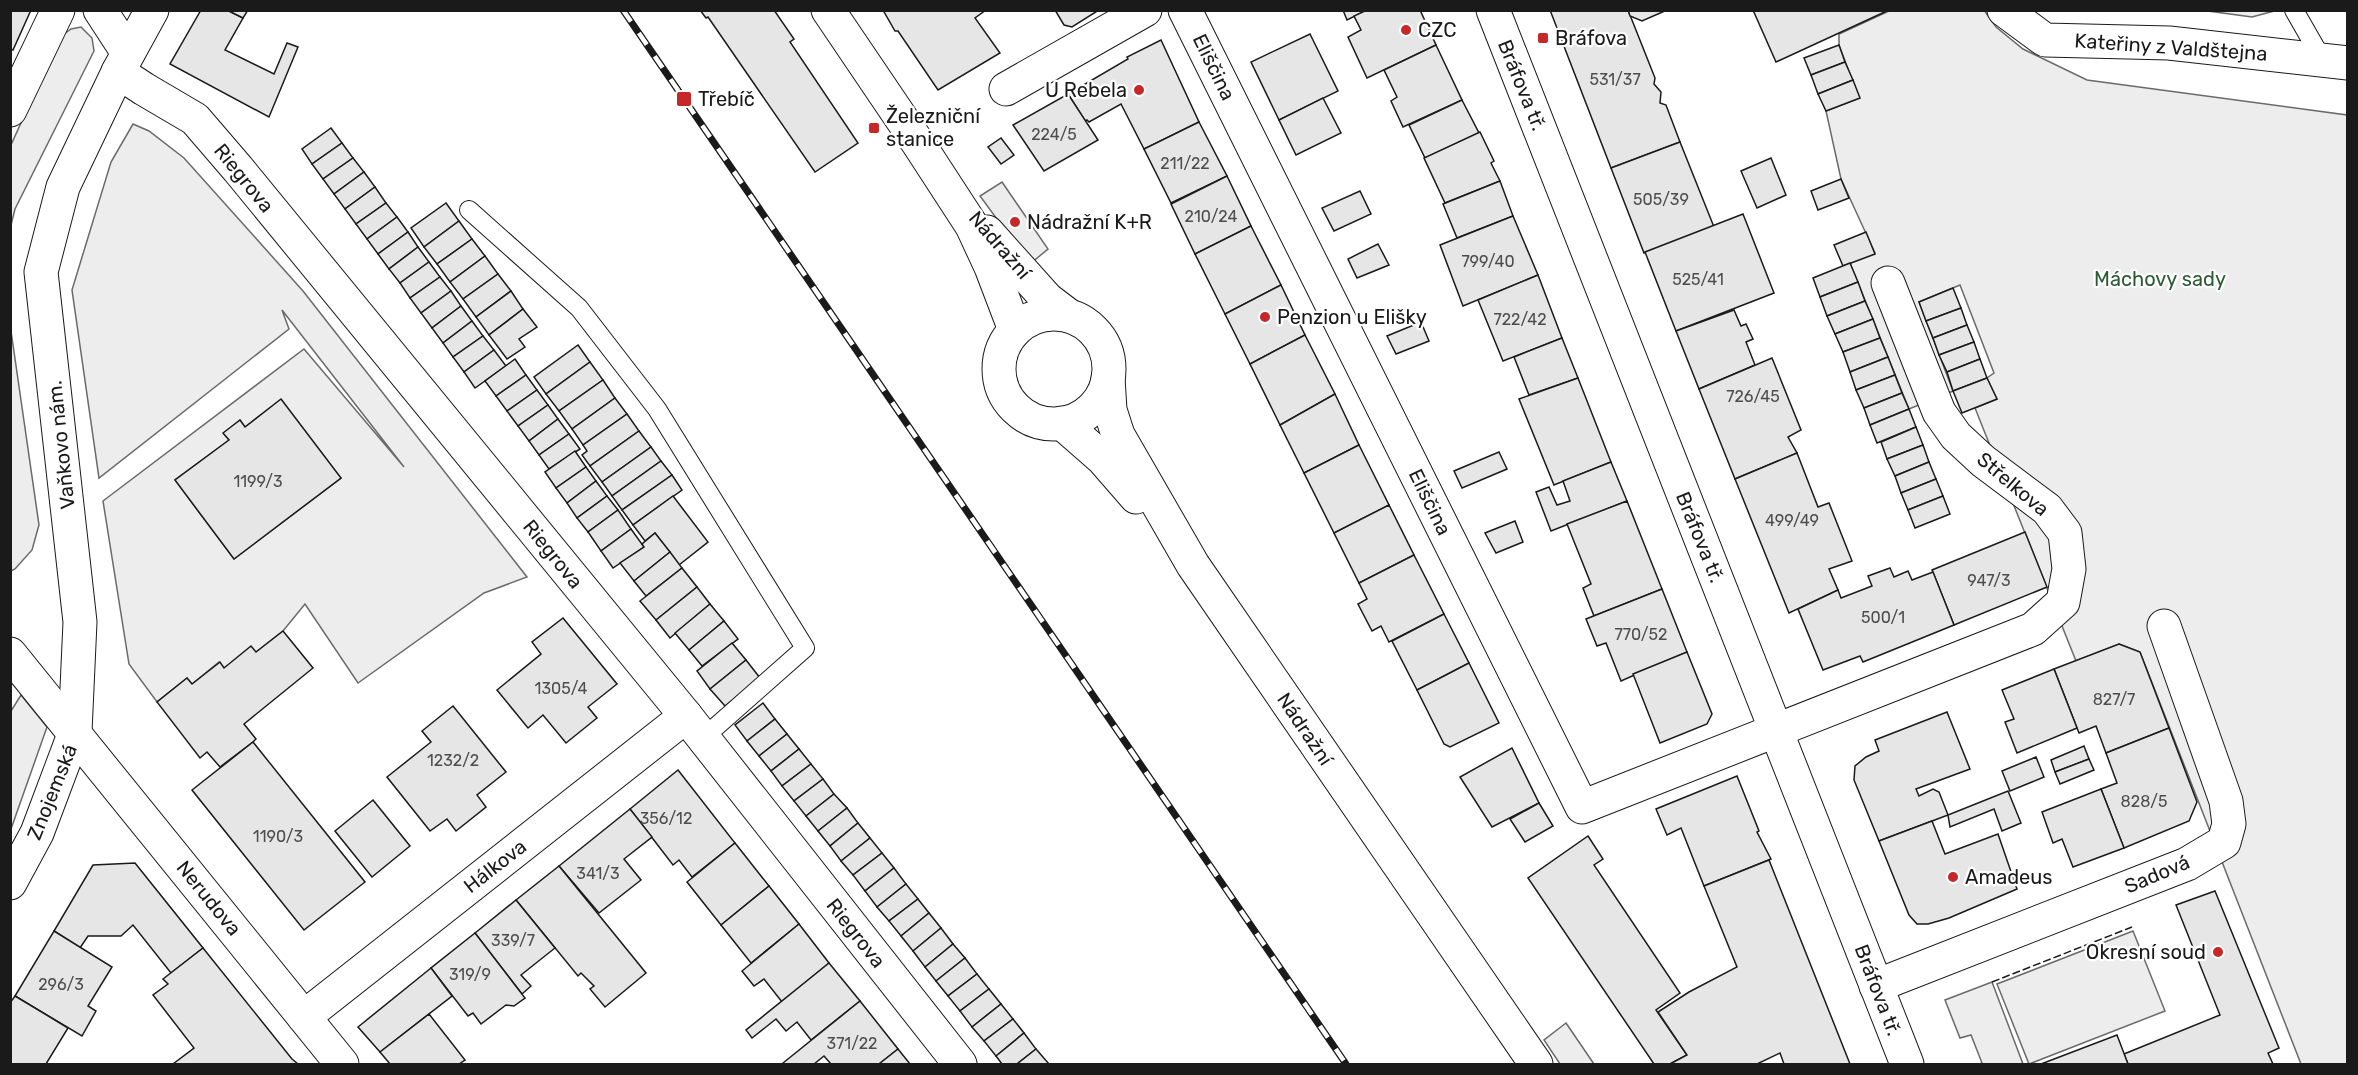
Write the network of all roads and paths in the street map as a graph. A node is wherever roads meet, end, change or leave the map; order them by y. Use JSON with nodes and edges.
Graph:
{"nodes":[{"id":1,"x":58,"y":10,"type":"edge"},
{"id":2,"x":100,"y":10,"type":"edge"},
{"id":3,"x":152,"y":10,"type":"edge"},
{"id":4,"x":828,"y":10,"type":"edge"},
{"id":5,"x":1145,"y":10,"type":"edge"},
{"id":6,"x":1185,"y":10,"type":"edge"},
{"id":7,"x":1492,"y":10,"type":"edge"},
{"id":8,"x":2004,"y":10,"type":"edge"},
{"id":9,"x":2294,"y":10,"type":"edge"},
{"id":10,"x":2335,"y":61,"type":"edge"},
{"id":11,"x":123,"y":62,"type":"junction"},
{"id":12,"x":1006,"y":89,"type":"dead end"},
{"id":13,"x":10,"y":110,"type":"edge"},
{"id":14,"x":936,"y":170,"type":"junction"},
{"id":15,"x":469,"y":210,"type":"dead end"},
{"id":16,"x":1888,"y":283,"type":"dead end"},
{"id":17,"x":1068,"y":315,"type":"junction"},
{"id":18,"x":1014,"y":330,"type":"junction"},
{"id":19,"x":1108,"y":378,"type":"junction"},
{"id":20,"x":1062,"y":423,"type":"junction"},
{"id":21,"x":1193,"y":565,"type":"junction"},
{"id":22,"x":2164,"y":626,"type":"dead end"},
{"id":23,"x":11,"y":657,"type":"edge"},
{"id":24,"x":694,"y":727,"type":"junction"},
{"id":25,"x":1777,"y":731,"type":"junction"},
{"id":26,"x":75,"y":732,"type":"junction"},
{"id":27,"x":10,"y":883,"type":"edge"},
{"id":28,"x":1876,"y":986,"type":"junction"},
{"id":29,"x":304,"y":1017,"type":"junction"},
{"id":30,"x":342,"y":1065,"type":"edge"},
{"id":31,"x":960,"y":1065,"type":"edge"},
{"id":32,"x":1536,"y":1065,"type":"edge"},
{"id":33,"x":1907,"y":1065,"type":"edge"}],
"edges":[{"from":1,"to":13,"type":"street"},
{"from":2,"to":11,"type":"street"},
{"from":3,"to":11,"type":"street"},
{"from":4,"to":14,"type":"street","name":"Nádražní"},
{"from":5,"to":12,"type":"street"},
{"from":6,"to":25,"type":"street","name":"Eliščina"},
{"from":7,"to":25,"type":"street","name":"Bráfova tř."},
{"from":8,"to":10,"type":"street","name":"Kateřiny z Valdštejna"},
{"from":9,"to":10,"type":"lane"},
{"from":11,"to":24,"type":"street","name":"Riegrova"},
{"from":11,"to":26,"type":"street","name":"Vaňkovo nám."},
{"from":14,"to":17,"type":"street","name":"Nádražní"},
{"from":14,"to":18,"type":"street","name":"Nádražní"},
{"from":15,"to":24,"type":"lane"},
{"from":16,"to":25,"type":"street","name":"Střelkova"},
{"from":17,"to":18,"type":"street"},
{"from":17,"to":19,"type":"street","name":"Nádražní"},
{"from":18,"to":20,"type":"street"},
{"from":19,"to":20,"type":"street"},
{"from":19,"to":21,"type":"street","name":"Nádražní"},
{"from":20,"to":21,"type":"street"},
{"from":21,"to":32,"type":"street","name":"Nádražní"},
{"from":22,"to":28,"type":"street","name":"Sadová"},
{"from":23,"to":26,"type":"street"},
{"from":24,"to":29,"type":"street","name":"Hálkova"},
{"from":24,"to":31,"type":"street","name":"Riegrova"},
{"from":25,"to":28,"type":"street","name":"Bráfova tř."},
{"from":26,"to":27,"type":"street","name":"Znojemská"},
{"from":26,"to":29,"type":"street","name":"Nerudova"},
{"from":28,"to":33,"type":"street","name":"Bráfova tř."},
{"from":29,"to":30,"type":"street","name":"Nerudova"}]}
